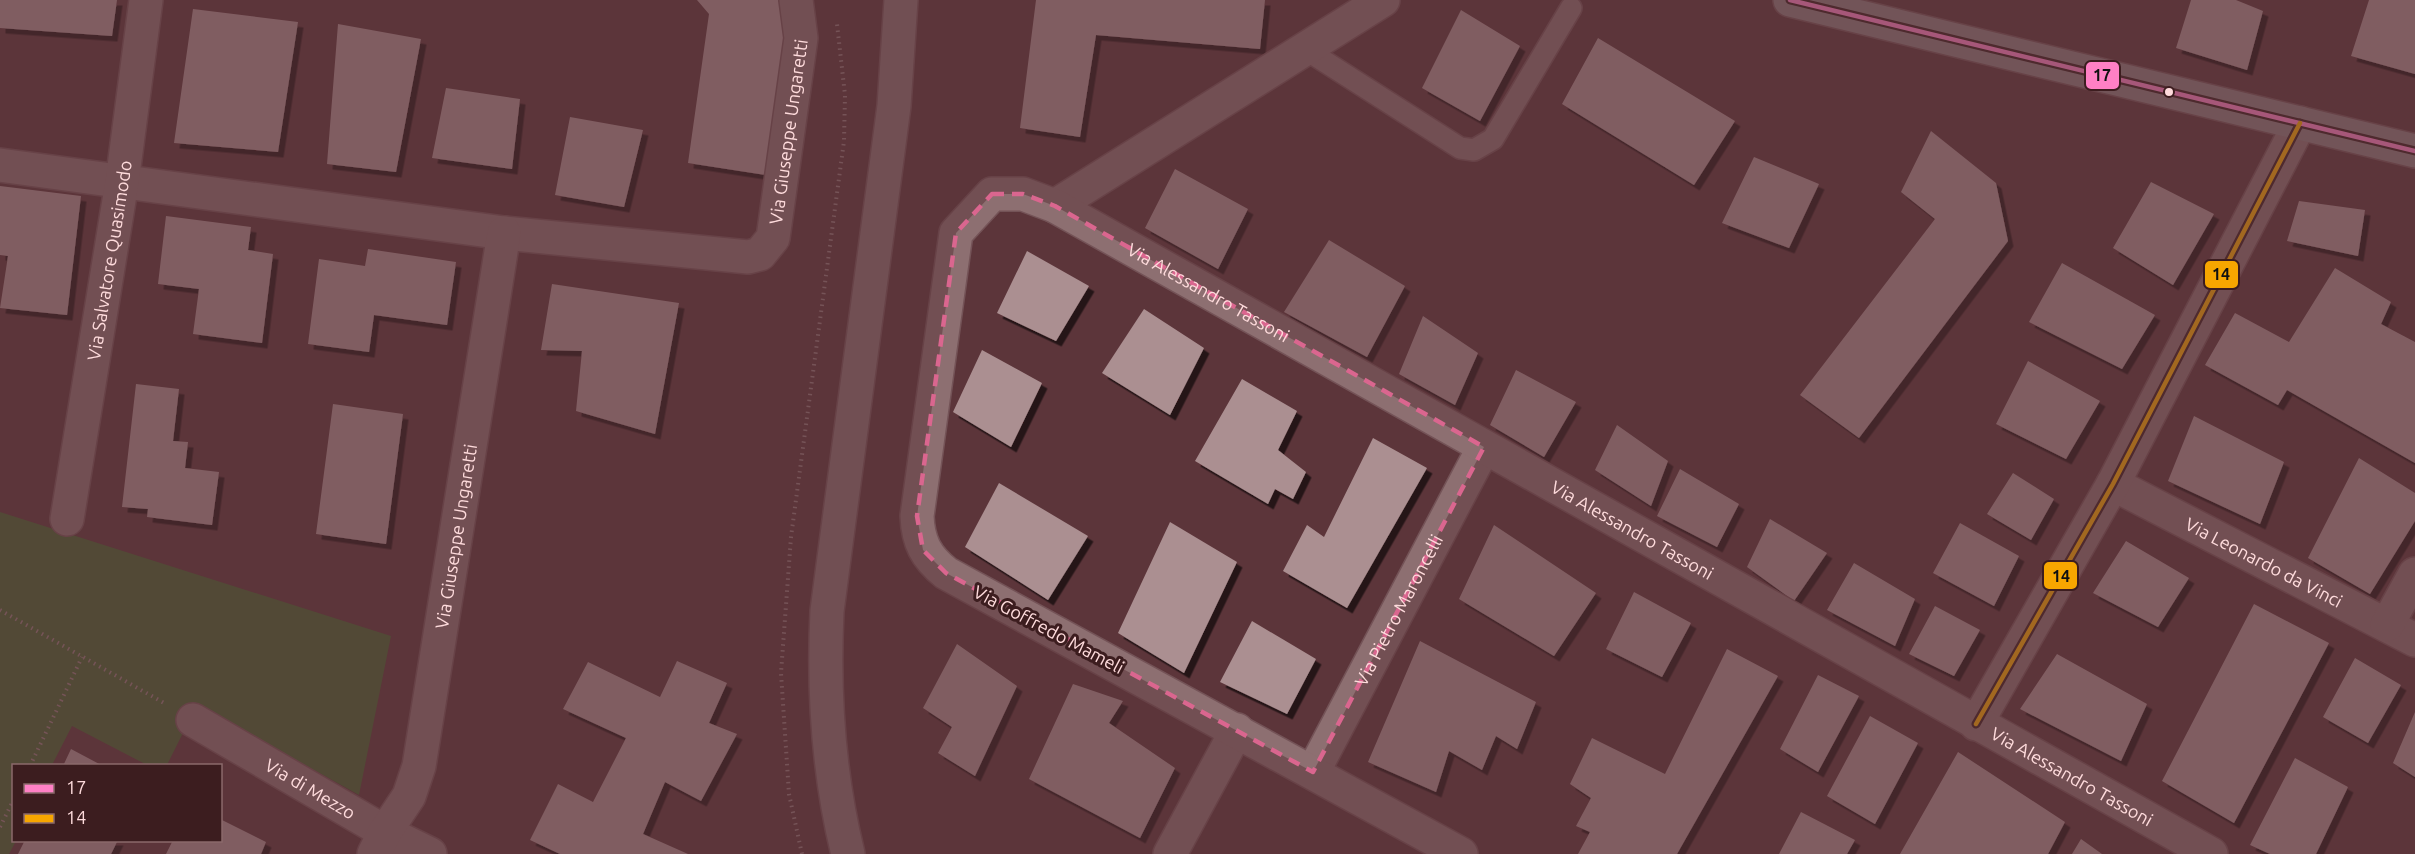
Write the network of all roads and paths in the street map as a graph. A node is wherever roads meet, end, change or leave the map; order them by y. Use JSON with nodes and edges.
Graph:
{"nodes":[{"id":1,"x":146,"y":0,"type":"edge"},
{"id":2,"x":796,"y":0,"type":"edge"},
{"id":3,"x":901,"y":0,"type":"edge"},
{"id":4,"x":1383,"y":0,"type":"edge"},
{"id":5,"x":1790,"y":0,"type":"edge"},
{"id":6,"x":1571,"y":8,"type":"dead end"},
{"id":7,"x":836,"y":19,"type":"dead end"},
{"id":8,"x":1305,"y":49,"type":"junction"},
{"id":9,"x":2300,"y":123,"type":"junction"},
{"id":10,"x":2415,"y":151,"type":"edge"},
{"id":11,"x":0,"y":165,"type":"edge"},
{"id":12,"x":122,"y":182,"type":"junction"},
{"id":13,"x":1055,"y":206,"type":"junction"},
{"id":14,"x":504,"y":233,"type":"junction"},
{"id":15,"x":956,"y":234,"type":"joint"},
{"id":16,"x":1484,"y":447,"type":"junction"},
{"id":17,"x":2113,"y":484,"type":"junction"},
{"id":18,"x":67,"y":519,"type":"dead end"},
{"id":19,"x":2415,"y":574,"type":"edge"},
{"id":20,"x":0,"y":610,"type":"edge"},
{"id":21,"x":2401,"y":633,"type":"edge"},
{"id":22,"x":82,"y":657,"type":"junction"},
{"id":23,"x":193,"y":720,"type":"joint"},
{"id":24,"x":1976,"y":724,"type":"junction"},
{"id":25,"x":1237,"y":730,"type":"junction"},
{"id":26,"x":30,"y":764,"type":"edge"},
{"id":27,"x":1313,"y":772,"type":"junction"},
{"id":28,"x":12,"y":803,"type":"edge"},
{"id":29,"x":0,"y":827,"type":"edge"},
{"id":30,"x":380,"y":843,"type":"edge"},
{"id":31,"x":430,"y":854,"type":"edge"},
{"id":32,"x":802,"y":854,"type":"edge"},
{"id":33,"x":848,"y":854,"type":"edge"},
{"id":34,"x":1170,"y":854,"type":"edge"},
{"id":35,"x":1461,"y":854,"type":"edge"},
{"id":36,"x":2211,"y":854,"type":"edge"}],
"edges":[{"from":1,"to":12,"type":"street","name":"Via Salvatore Quasimodo"},
{"from":2,"to":14,"type":"street","name":"Via Giuseppe Ungaretti"},
{"from":3,"to":33,"type":"main road"},
{"from":4,"to":8,"type":"street"},
{"from":5,"to":9,"type":"main road"},
{"from":6,"to":8,"type":"lane"},
{"from":7,"to":32,"type":"path"},
{"from":8,"to":13,"type":"street"},
{"from":9,"to":10,"type":"main road"},
{"from":9,"to":17,"type":"street"},
{"from":11,"to":12,"type":"street","name":"Via Giuseppe Ungaretti"},
{"from":12,"to":14,"type":"street","name":"Via Giuseppe Ungaretti"},
{"from":12,"to":18,"type":"street","name":"Via Salvatore Quasimodo"},
{"from":13,"to":15,"type":"street","name":"Via Alessandro Tassoni"},
{"from":13,"to":16,"type":"street","name":"Via Alessandro Tassoni"},
{"from":14,"to":30,"type":"street","name":"Via Giuseppe Ungaretti"},
{"from":15,"to":25,"type":"street","name":"Via Goffredo Mameli"},
{"from":16,"to":24,"type":"street","name":"Via Alessandro Tassoni"},
{"from":16,"to":27,"type":"street","name":"Via Pietro Maroncelli"},
{"from":17,"to":21,"type":"street","name":"Via Leonardo da Vinci"},
{"from":17,"to":24,"type":"street"},
{"from":19,"to":21,"type":"street"},
{"from":20,"to":22,"type":"path"},
{"from":22,"to":23,"type":"path"},
{"from":22,"to":26,"type":"path"},
{"from":23,"to":30,"type":"street","name":"Via di Mezzo"},
{"from":24,"to":36,"type":"street","name":"Via Alessandro Tassoni"},
{"from":25,"to":27,"type":"street","name":"Via Goffredo Mameli"},
{"from":25,"to":34,"type":"street"},
{"from":27,"to":35,"type":"street","name":"Via Goffredo Mameli"},
{"from":28,"to":29,"type":"path"},
{"from":30,"to":31,"type":"street","name":"Via di Mezzo"}]}
